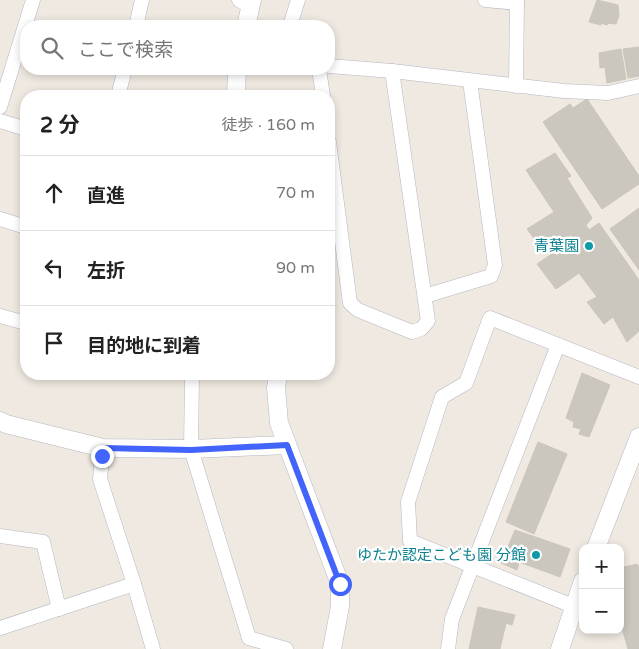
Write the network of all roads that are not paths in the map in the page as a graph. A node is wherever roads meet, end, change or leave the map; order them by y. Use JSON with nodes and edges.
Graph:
{"nodes":[{"id":1,"x":33,"y":0,"type":"edge"},
{"id":2,"x":142,"y":0,"type":"edge"},
{"id":3,"x":298,"y":0,"type":"edge"},
{"id":4,"x":485,"y":0,"type":"edge"},
{"id":5,"x":247,"y":2,"type":"edge"},
{"id":6,"x":517,"y":2,"type":"edge"},
{"id":7,"x":27,"y":20,"type":"edge"},
{"id":8,"x":137,"y":20,"type":"edge"},
{"id":9,"x":246,"y":20,"type":"edge"},
{"id":10,"x":292,"y":20,"type":"edge"},
{"id":11,"x":20,"y":42,"type":"edge"},
{"id":12,"x":335,"y":66,"type":"edge"},
{"id":13,"x":392,"y":71,"type":"junction"},
{"id":14,"x":123,"y":75,"type":"edge"},
{"id":15,"x":237,"y":75,"type":"edge"},
{"id":16,"x":320,"y":75,"type":"edge"},
{"id":17,"x":470,"y":81,"type":"junction"},
{"id":18,"x":516,"y":86,"type":"junction"},
{"id":19,"x":639,"y":86,"type":"edge"},
{"id":20,"x":120,"y":90,"type":"edge"},
{"id":21,"x":236,"y":90,"type":"edge"},
{"id":22,"x":322,"y":90,"type":"edge"},
{"id":23,"x":0,"y":107,"type":"edge"},
{"id":24,"x":0,"y":121,"type":"edge"},
{"id":25,"x":20,"y":128,"type":"edge"},
{"id":26,"x":335,"y":188,"type":"edge"},
{"id":27,"x":0,"y":219,"type":"edge"},
{"id":28,"x":20,"y":225,"type":"edge"},
{"id":29,"x":425,"y":296,"type":"junction"},
{"id":30,"x":0,"y":316,"type":"edge"},
{"id":31,"x":20,"y":321,"type":"edge"},
{"id":32,"x":558,"y":345,"type":"junction"},
{"id":33,"x":639,"y":377,"type":"edge"},
{"id":34,"x":192,"y":380,"type":"edge"},
{"id":35,"x":277,"y":380,"type":"edge"},
{"id":36,"x":0,"y":420,"type":"edge"},
{"id":37,"x":639,"y":437,"type":"edge"},
{"id":38,"x":287,"y":445,"type":"junction"},
{"id":39,"x":103,"y":448,"type":"junction"},
{"id":40,"x":191,"y":450,"type":"junction"},
{"id":41,"x":0,"y":536,"type":"edge"},
{"id":42,"x":598,"y":544,"type":"edge"},
{"id":43,"x":472,"y":566,"type":"junction"},
{"id":44,"x":134,"y":584,"type":"junction"},
{"id":45,"x":580,"y":589,"type":"edge"},
{"id":46,"x":573,"y":606,"type":"junction"},
{"id":47,"x":59,"y":609,"type":"junction"},
{"id":48,"x":0,"y":628,"type":"edge"},
{"id":49,"x":153,"y":649,"type":"edge"},
{"id":50,"x":286,"y":649,"type":"edge"},
{"id":51,"x":332,"y":649,"type":"edge"},
{"id":52,"x":448,"y":649,"type":"edge"},
{"id":53,"x":560,"y":649,"type":"edge"}],
"edges":[{"from":1,"to":7,"type":"street"},
{"from":2,"to":8,"type":"street"},
{"from":3,"to":10,"type":"street"},
{"from":4,"to":6,"type":"street"},
{"from":5,"to":9,"type":"street"},
{"from":6,"to":18,"type":"street"},
{"from":11,"to":23,"type":"street"},
{"from":12,"to":13,"type":"street"},
{"from":13,"to":17,"type":"street"},
{"from":13,"to":29,"type":"street"},
{"from":14,"to":20,"type":"street"},
{"from":15,"to":21,"type":"street"},
{"from":16,"to":22,"type":"street"},
{"from":17,"to":18,"type":"street"},
{"from":17,"to":29,"type":"street"},
{"from":18,"to":19,"type":"street"},
{"from":24,"to":25,"type":"street"},
{"from":26,"to":29,"type":"street"},
{"from":27,"to":28,"type":"street"},
{"from":30,"to":31,"type":"street"},
{"from":32,"to":33,"type":"street"},
{"from":32,"to":43,"type":"street"},
{"from":32,"to":43,"type":"street"},
{"from":34,"to":40,"type":"street"},
{"from":35,"to":38,"type":"street"},
{"from":36,"to":39,"type":"street"},
{"from":37,"to":42,"type":"street"},
{"from":38,"to":40,"type":"street"},
{"from":38,"to":51,"type":"street"},
{"from":39,"to":40,"type":"street"},
{"from":39,"to":44,"type":"street"},
{"from":40,"to":50,"type":"street"},
{"from":41,"to":47,"type":"street"},
{"from":43,"to":46,"type":"street"},
{"from":43,"to":52,"type":"street"},
{"from":44,"to":47,"type":"street"},
{"from":44,"to":49,"type":"street"},
{"from":45,"to":46,"type":"street"},
{"from":46,"to":53,"type":"street"},
{"from":47,"to":48,"type":"street"}]}
